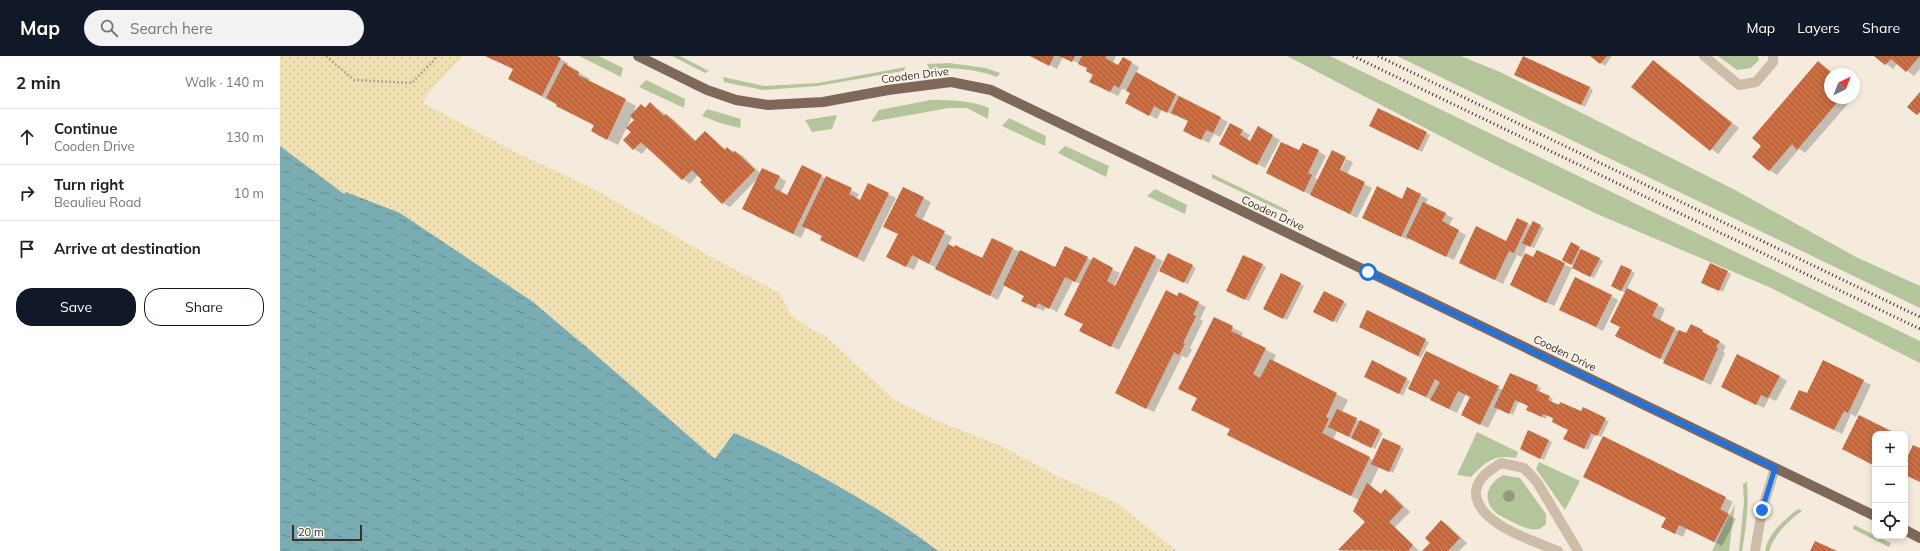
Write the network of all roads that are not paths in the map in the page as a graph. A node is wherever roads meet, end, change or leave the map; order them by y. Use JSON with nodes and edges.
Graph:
{"nodes":[{"id":1,"x":638,"y":56,"type":"edge"},
{"id":2,"x":1704,"y":56,"type":"edge"},
{"id":3,"x":1773,"y":56,"type":"edge"},
{"id":4,"x":1775,"y":468,"type":"junction"},
{"id":5,"x":1872,"y":515,"type":"edge"},
{"id":6,"x":1908,"y":532,"type":"edge"},
{"id":7,"x":1920,"y":538,"type":"edge"},
{"id":8,"x":1558,"y":551,"type":"edge"},
{"id":9,"x":1578,"y":551,"type":"edge"},
{"id":10,"x":1755,"y":551,"type":"edge"}],
"edges":[{"from":1,"to":4,"type":"main road","name":"Cooden Drive"},
{"from":2,"to":3,"type":"street"},
{"from":4,"to":5,"type":"main road","name":"Cooden Drive"},
{"from":4,"to":10,"type":"street"},
{"from":6,"to":7,"type":"main road"},
{"from":8,"to":9,"type":"street"}]}
